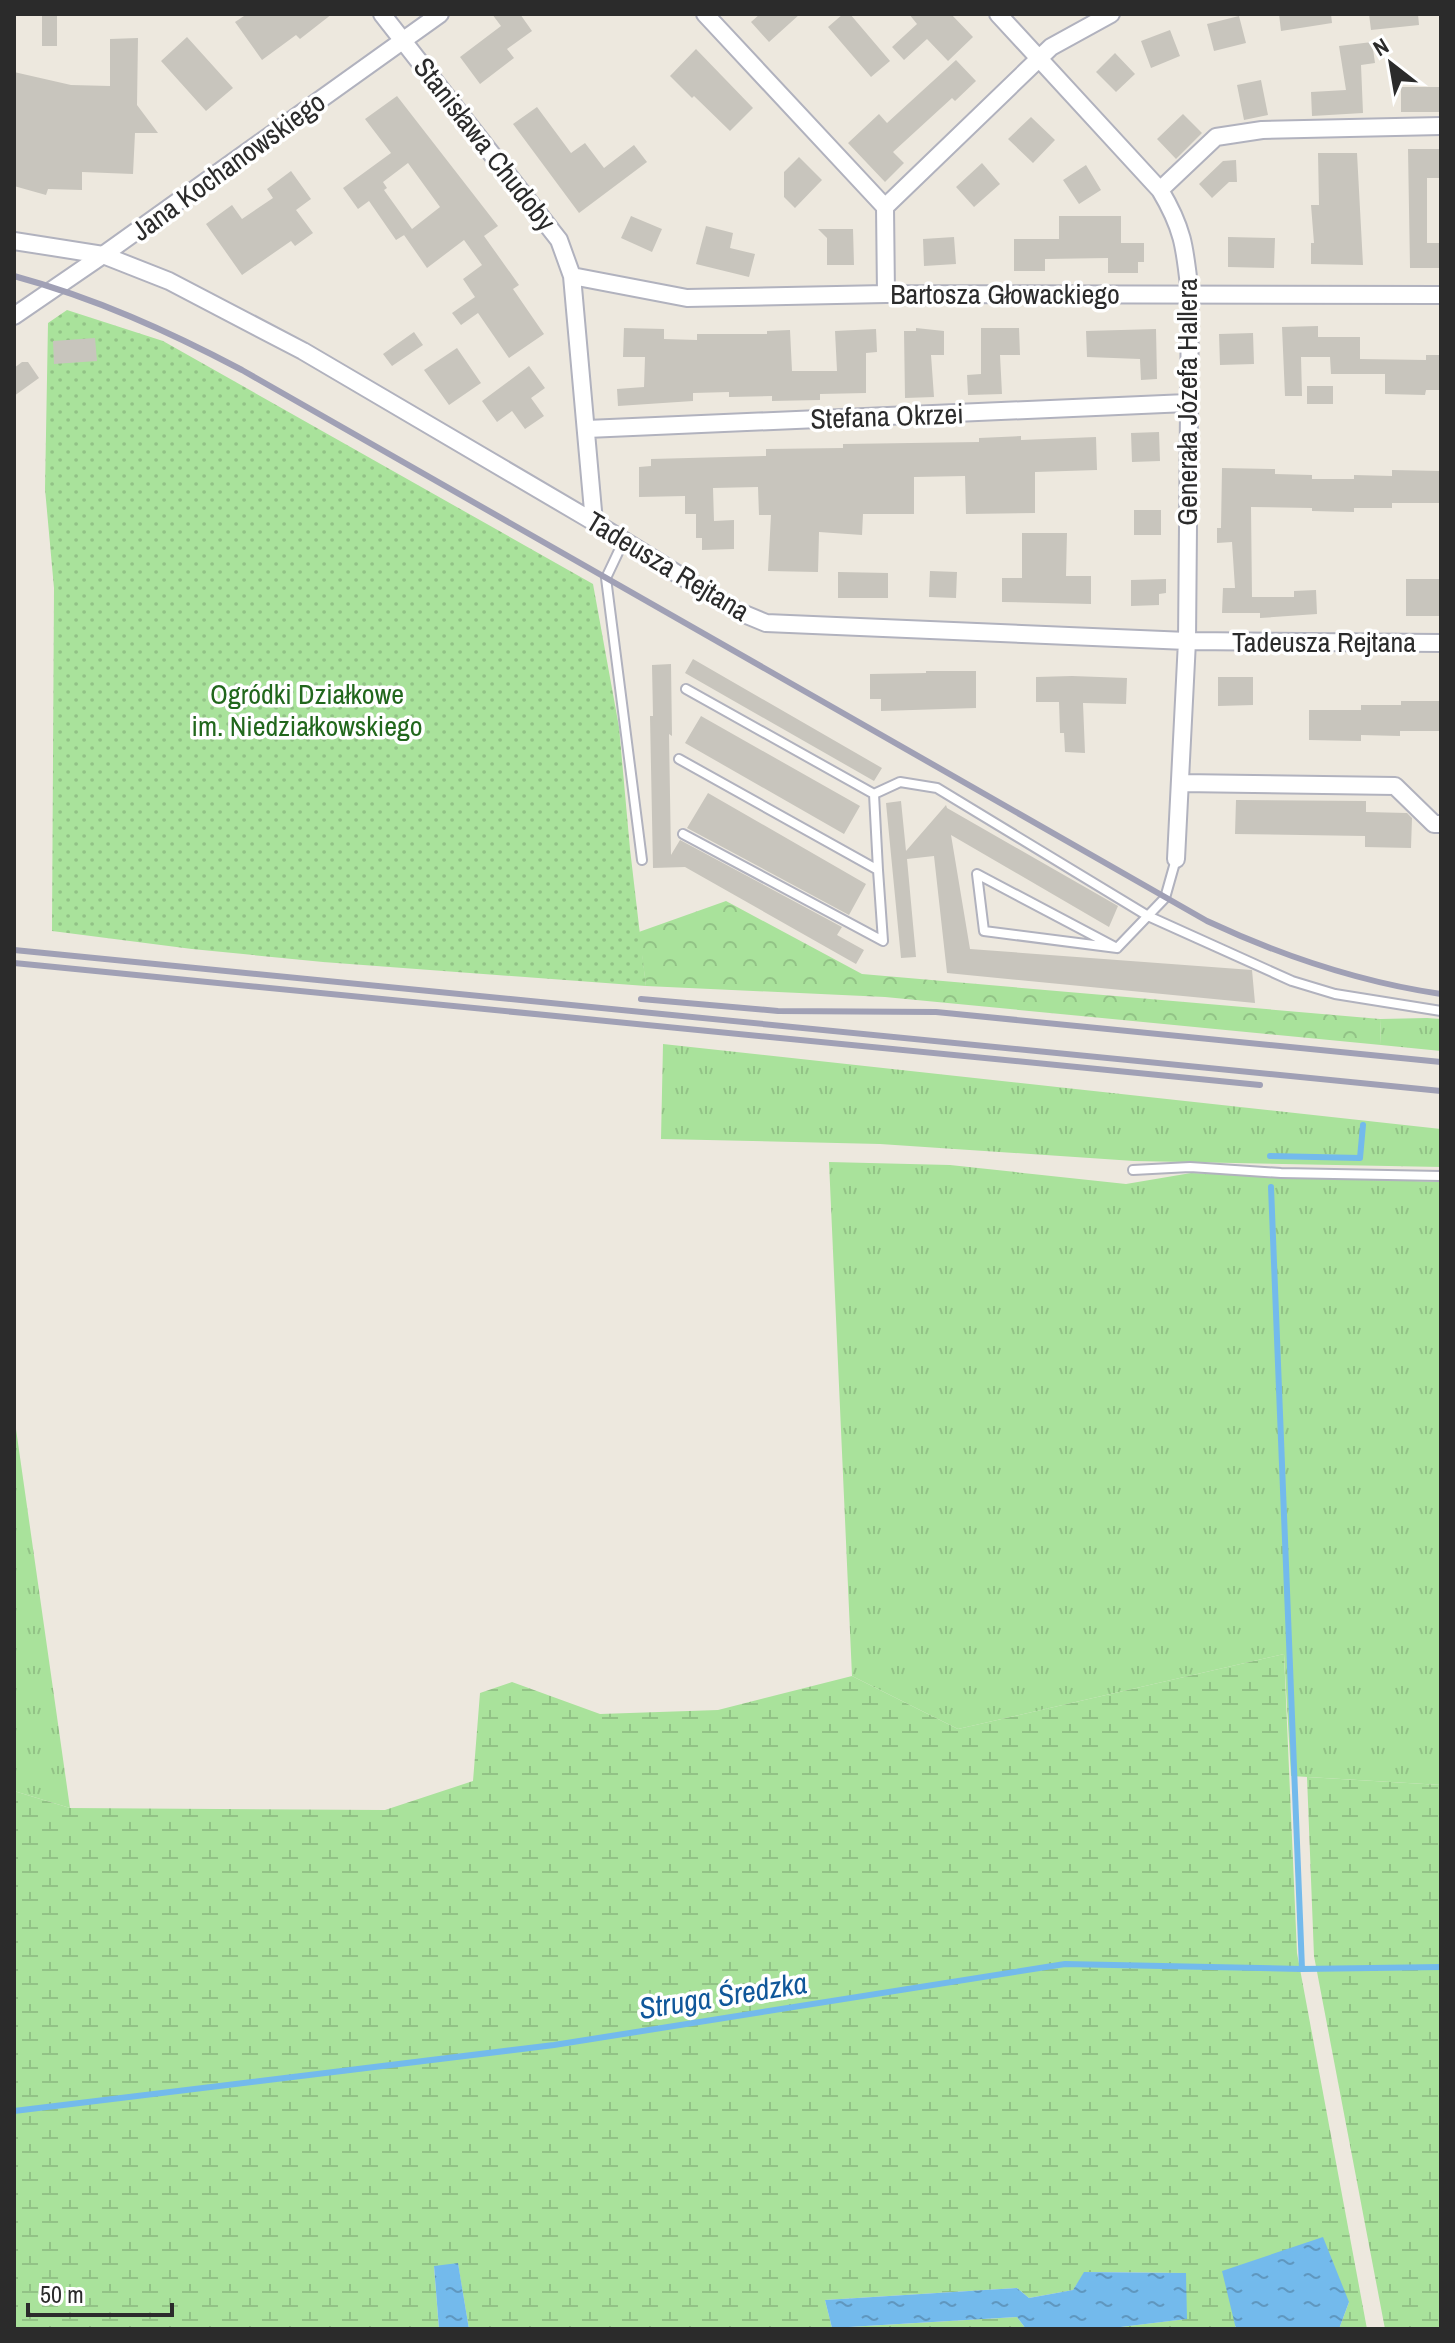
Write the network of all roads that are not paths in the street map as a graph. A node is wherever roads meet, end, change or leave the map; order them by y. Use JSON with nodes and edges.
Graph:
{"nodes":[{"id":1,"x":382,"y":14,"type":"edge"},
{"id":2,"x":440,"y":14,"type":"edge"},
{"id":3,"x":705,"y":14,"type":"edge"},
{"id":4,"x":998,"y":14,"type":"edge"},
{"id":5,"x":1111,"y":14,"type":"edge"},
{"id":6,"x":404,"y":40,"type":"junction"},
{"id":7,"x":1040,"y":57,"type":"junction"},
{"id":8,"x":1441,"y":126,"type":"edge"},
{"id":9,"x":1160,"y":190,"type":"junction"},
{"id":10,"x":885,"y":207,"type":"junction"},
{"id":11,"x":14,"y":241,"type":"edge"},
{"id":12,"x":103,"y":255,"type":"junction"},
{"id":13,"x":572,"y":276,"type":"junction"},
{"id":14,"x":886,"y":294,"type":"junction"},
{"id":15,"x":1190,"y":295,"type":"junction"},
{"id":16,"x":1441,"y":295,"type":"edge"},
{"id":17,"x":14,"y":316,"type":"edge"},
{"id":18,"x":1187,"y":403,"type":"junction"},
{"id":19,"x":587,"y":429,"type":"junction"},
{"id":20,"x":594,"y":522,"type":"junction"},
{"id":21,"x":624,"y":540,"type":"junction"},
{"id":22,"x":1187,"y":641,"type":"junction"},
{"id":23,"x":1441,"y":643,"type":"edge"},
{"id":24,"x":686,"y":689,"type":"dead end"},
{"id":25,"x":679,"y":759,"type":"dead end"},
{"id":26,"x":1181,"y":783,"type":"junction"},
{"id":27,"x":874,"y":794,"type":"junction"},
{"id":28,"x":1441,"y":824,"type":"edge"},
{"id":29,"x":683,"y":834,"type":"dead end"},
{"id":30,"x":1176,"y":859,"type":"joint"},
{"id":31,"x":642,"y":860,"type":"dead end"},
{"id":32,"x":878,"y":870,"type":"junction"},
{"id":33,"x":1148,"y":916,"type":"junction"},
{"id":34,"x":1117,"y":948,"type":"junction"},
{"id":35,"x":1441,"y":1011,"type":"edge"},
{"id":36,"x":1133,"y":1170,"type":"dead end"},
{"id":37,"x":1441,"y":1176,"type":"edge"}],
"edges":[{"from":1,"to":6,"type":"street","name":"Stanisława Chudoby"},
{"from":2,"to":6,"type":"street","name":"Jana Kochanowskiego"},
{"from":3,"to":10,"type":"street"},
{"from":4,"to":7,"type":"street","name":"Generała Józefa Hallera"},
{"from":5,"to":7,"type":"street"},
{"from":6,"to":12,"type":"street","name":"Jana Kochanowskiego"},
{"from":6,"to":13,"type":"street","name":"Stanisława Chudoby"},
{"from":7,"to":9,"type":"street","name":"Generała Józefa Hallera"},
{"from":7,"to":10,"type":"street"},
{"from":8,"to":9,"type":"street"},
{"from":9,"to":15,"type":"street","name":"Generała Józefa Hallera"},
{"from":10,"to":14,"type":"street"},
{"from":11,"to":12,"type":"street","name":"Tadeusza Rejtana"},
{"from":12,"to":17,"type":"street","name":"Jana Kochanowskiego"},
{"from":12,"to":20,"type":"street","name":"Tadeusza Rejtana"},
{"from":13,"to":14,"type":"street","name":"Bartosza Głowackiego"},
{"from":13,"to":19,"type":"street","name":"Stanisława Chudoby"},
{"from":14,"to":15,"type":"street","name":"Bartosza Głowackiego"},
{"from":15,"to":16,"type":"street","name":"Bartosza Głowackiego"},
{"from":15,"to":18,"type":"street","name":"Generała Józefa Hallera"},
{"from":18,"to":19,"type":"street","name":"Stefana Okrzei"},
{"from":18,"to":22,"type":"street","name":"Generała Józefa Hallera"},
{"from":19,"to":20,"type":"street","name":"Stanisława Chudoby"},
{"from":20,"to":21,"type":"street","name":"Tadeusza Rejtana"},
{"from":21,"to":22,"type":"street","name":"Tadeusza Rejtana"},
{"from":21,"to":31,"type":"lane"},
{"from":22,"to":23,"type":"street","name":"Tadeusza Rejtana"},
{"from":22,"to":26,"type":"street","name":"Generała Józefa Hallera"},
{"from":24,"to":27,"type":"lane"},
{"from":25,"to":32,"type":"lane"},
{"from":26,"to":28,"type":"street"},
{"from":26,"to":30,"type":"street","name":"Generała Józefa Hallera"},
{"from":27,"to":32,"type":"lane"},
{"from":27,"to":33,"type":"lane"},
{"from":29,"to":32,"type":"lane"},
{"from":30,"to":33,"type":"lane"},
{"from":33,"to":34,"type":"lane"},
{"from":33,"to":35,"type":"lane"},
{"from":34,"to":34,"type":"lane"},
{"from":36,"to":37,"type":"lane"}]}
